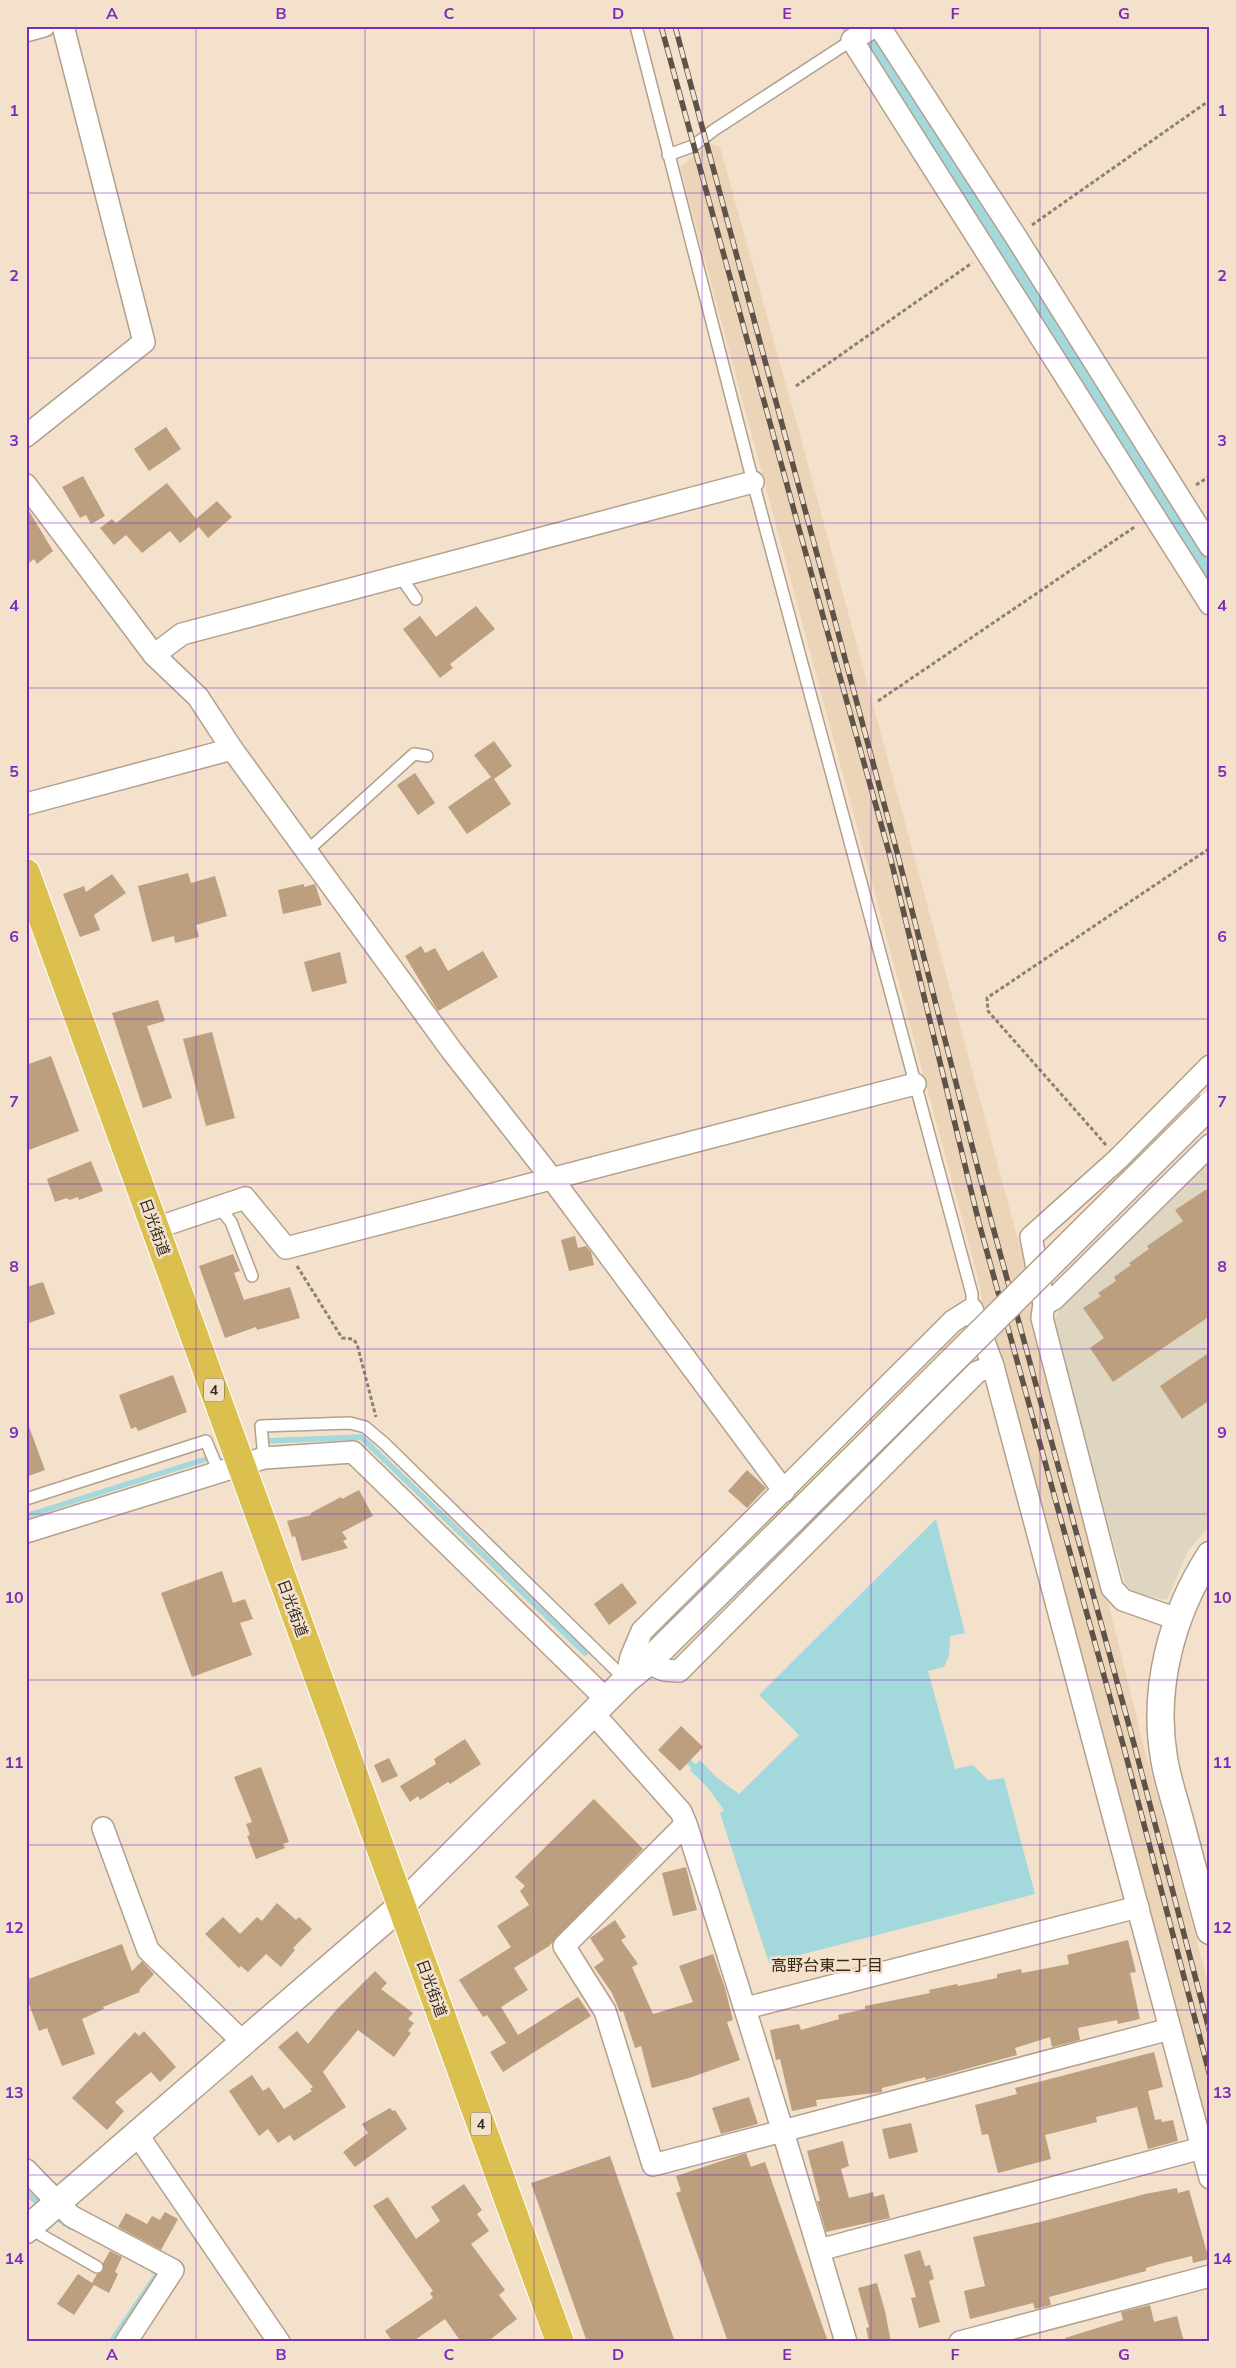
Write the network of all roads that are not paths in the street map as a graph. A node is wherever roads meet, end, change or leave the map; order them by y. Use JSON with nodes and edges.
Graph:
{"nodes":[{"id":1,"x":44,"y":26,"type":"edge"},
{"id":2,"x":63,"y":26,"type":"edge"},
{"id":3,"x":636,"y":26,"type":"edge"},
{"id":4,"x":26,"y":31,"type":"edge"},
{"id":5,"x":867,"y":31,"type":"edge"},
{"id":6,"x":668,"y":155,"type":"junction"},
{"id":7,"x":26,"y":436,"type":"edge"},
{"id":8,"x":753,"y":482,"type":"junction"},
{"id":9,"x":26,"y":485,"type":"edge"},
{"id":10,"x":1210,"y":546,"type":"edge"},
{"id":11,"x":400,"y":576,"type":"junction"},
{"id":12,"x":416,"y":599,"type":"dead end"},
{"id":13,"x":1210,"y":604,"type":"edge"},
{"id":14,"x":154,"y":655,"type":"junction"},
{"id":15,"x":232,"y":749,"type":"junction"},
{"id":16,"x":427,"y":756,"type":"dead end"},
{"id":17,"x":26,"y":804,"type":"edge"},
{"id":18,"x":307,"y":851,"type":"junction"},
{"id":19,"x":26,"y":873,"type":"edge"},
{"id":20,"x":1210,"y":1066,"type":"edge"},
{"id":21,"x":915,"y":1084,"type":"junction"},
{"id":22,"x":1210,"y":1105,"type":"edge"},
{"id":23,"x":1210,"y":1145,"type":"edge"},
{"id":24,"x":552,"y":1180,"type":"junction"},
{"id":25,"x":218,"y":1207,"type":"junction"},
{"id":26,"x":156,"y":1228,"type":"junction"},
{"id":27,"x":252,"y":1276,"type":"dead end"},
{"id":28,"x":1044,"y":1304,"type":"junction"},
{"id":29,"x":972,"y":1309,"type":"junction"},
{"id":30,"x":993,"y":1366,"type":"junction"},
{"id":31,"x":242,"y":1465,"type":"junction"},
{"id":32,"x":784,"y":1492,"type":"junction"},
{"id":33,"x":26,"y":1499,"type":"edge"},
{"id":34,"x":26,"y":1532,"type":"edge"},
{"id":35,"x":1210,"y":1555,"type":"edge"},
{"id":36,"x":1177,"y":1620,"type":"junction"},
{"id":37,"x":647,"y":1663,"type":"junction"},
{"id":38,"x":626,"y":1680,"type":"junction"},
{"id":39,"x":600,"y":1706,"type":"junction"},
{"id":40,"x":686,"y":1824,"type":"junction"},
{"id":41,"x":103,"y":1828,"type":"dead end"},
{"id":42,"x":1204,"y":1886,"type":"edge"},
{"id":43,"x":402,"y":1906,"type":"junction"},
{"id":44,"x":1138,"y":1906,"type":"junction"},
{"id":45,"x":1210,"y":1931,"type":"edge"},
{"id":46,"x":746,"y":2008,"type":"junction"},
{"id":47,"x":1170,"y":2028,"type":"junction"},
{"id":48,"x":244,"y":2042,"type":"junction"},
{"id":49,"x":782,"y":2131,"type":"junction"},
{"id":50,"x":137,"y":2134,"type":"junction"},
{"id":51,"x":1202,"y":2148,"type":"junction"},
{"id":52,"x":26,"y":2170,"type":"edge"},
{"id":53,"x":1210,"y":2178,"type":"edge"},
{"id":54,"x":57,"y":2202,"type":"junction"},
{"id":55,"x":27,"y":2229,"type":"edge"},
{"id":56,"x":819,"y":2250,"type":"junction"},
{"id":57,"x":97,"y":2267,"type":"dead end"},
{"id":58,"x":1210,"y":2276,"type":"edge"},
{"id":59,"x":126,"y":2342,"type":"edge"},
{"id":60,"x":279,"y":2342,"type":"edge"},
{"id":61,"x":560,"y":2342,"type":"edge"},
{"id":62,"x":846,"y":2342,"type":"edge"},
{"id":63,"x":960,"y":2342,"type":"edge"}],
"edges":[{"from":1,"to":4,"type":"street"},
{"from":2,"to":7,"type":"street"},
{"from":3,"to":6,"type":"lane"},
{"from":5,"to":6,"type":"lane"},
{"from":5,"to":10,"type":"street"},
{"from":5,"to":13,"type":"street"},
{"from":6,"to":8,"type":"lane"},
{"from":8,"to":11,"type":"street"},
{"from":8,"to":21,"type":"lane"},
{"from":9,"to":14,"type":"street"},
{"from":11,"to":12,"type":"lane"},
{"from":11,"to":14,"type":"street"},
{"from":14,"to":15,"type":"street"},
{"from":15,"to":17,"type":"street"},
{"from":15,"to":18,"type":"street"},
{"from":16,"to":18,"type":"lane"},
{"from":18,"to":24,"type":"street"},
{"from":19,"to":26,"type":"highway","name":"日光街道","number":"4"},
{"from":20,"to":28,"type":"street"},
{"from":21,"to":24,"type":"street"},
{"from":21,"to":29,"type":"lane"},
{"from":22,"to":37,"type":"street","bridge":true},
{"from":23,"to":28,"type":"street"},
{"from":24,"to":25,"type":"street"},
{"from":24,"to":32,"type":"street"},
{"from":25,"to":26,"type":"street"},
{"from":25,"to":27,"type":"lane"},
{"from":26,"to":31,"type":"highway","name":"日光街道","number":"4"},
{"from":28,"to":36,"type":"street"},
{"from":29,"to":30,"type":"street"},
{"from":29,"to":32,"type":"street"},
{"from":30,"to":37,"type":"street"},
{"from":30,"to":44,"type":"street"},
{"from":31,"to":33,"type":"lane"},
{"from":31,"to":34,"type":"street"},
{"from":31,"to":38,"type":"lane"},
{"from":31,"to":39,"type":"street"},
{"from":31,"to":43,"type":"highway","name":"日光街道","number":"4"},
{"from":32,"to":38,"type":"street"},
{"from":35,"to":36,"type":"street"},
{"from":36,"to":42,"type":"street"},
{"from":37,"to":38,"type":"street"},
{"from":38,"to":39,"type":"street"},
{"from":39,"to":40,"type":"street"},
{"from":39,"to":43,"type":"street"},
{"from":40,"to":46,"type":"street"},
{"from":40,"to":49,"type":"street"},
{"from":41,"to":48,"type":"street"},
{"from":42,"to":45,"type":"street"},
{"from":43,"to":48,"type":"street"},
{"from":43,"to":61,"type":"highway","name":"日光街道","number":"4"},
{"from":44,"to":46,"type":"street"},
{"from":44,"to":47,"type":"street"},
{"from":46,"to":49,"type":"street"},
{"from":47,"to":49,"type":"street"},
{"from":47,"to":51,"type":"street"},
{"from":48,"to":50,"type":"street"},
{"from":49,"to":56,"type":"street"},
{"from":50,"to":54,"type":"street"},
{"from":50,"to":60,"type":"street"},
{"from":51,"to":53,"type":"street"},
{"from":51,"to":56,"type":"street"},
{"from":52,"to":54,"type":"street"},
{"from":54,"to":55,"type":"street"},
{"from":54,"to":59,"type":"street"},
{"from":55,"to":57,"type":"lane"},
{"from":56,"to":62,"type":"street"},
{"from":58,"to":63,"type":"street"}]}
